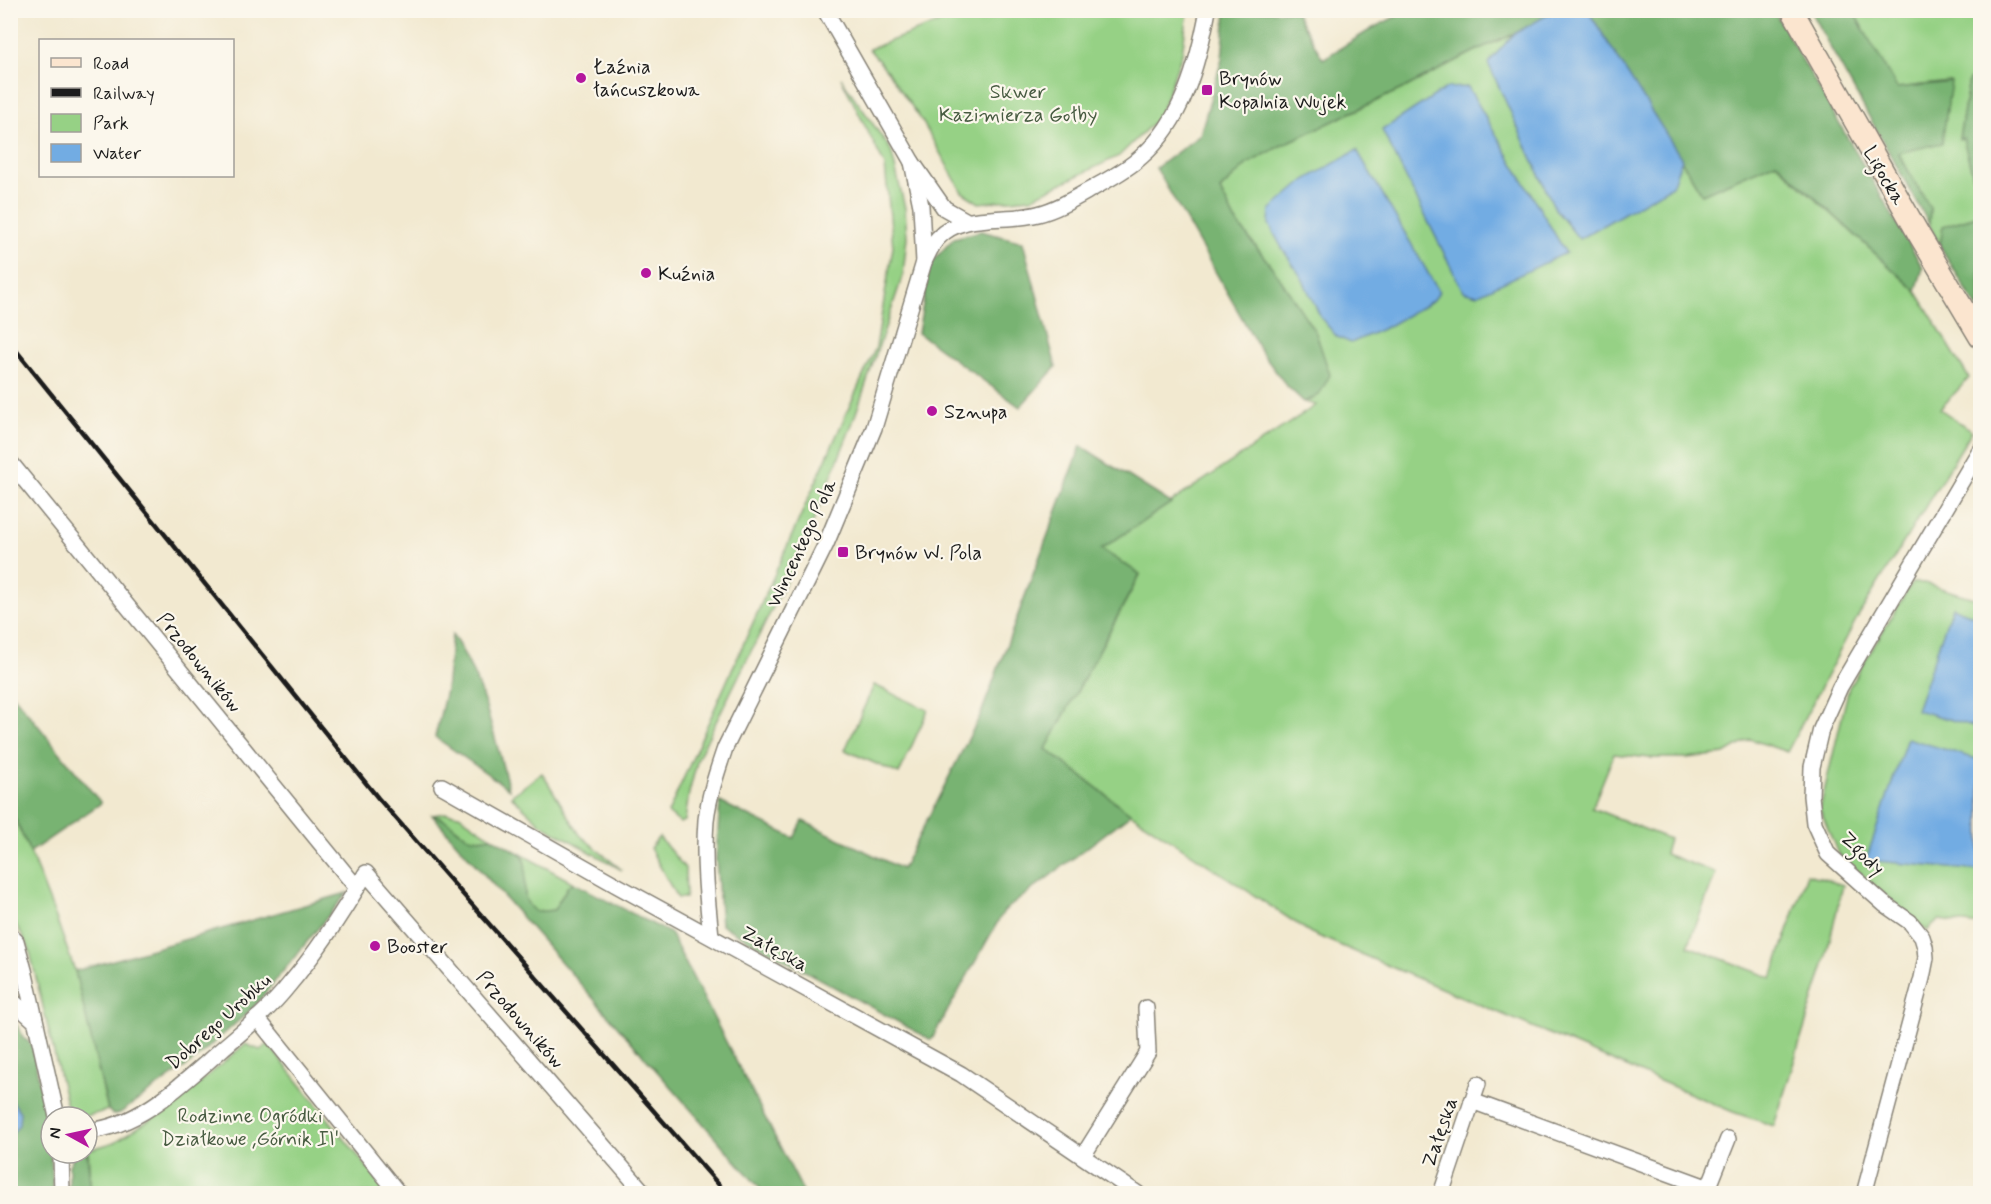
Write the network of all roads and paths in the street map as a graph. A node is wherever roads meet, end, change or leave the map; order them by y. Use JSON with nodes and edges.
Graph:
{"nodes":[{"id":1,"x":825,"y":10,"type":"edge"},
{"id":2,"x":1208,"y":10,"type":"edge"},
{"id":3,"x":1792,"y":10,"type":"edge"},
{"id":4,"x":912,"y":162,"type":"junction"},
{"id":5,"x":967,"y":221,"type":"junction"},
{"id":6,"x":924,"y":262,"type":"junction"},
{"id":7,"x":1980,"y":337,"type":"edge"},
{"id":8,"x":1980,"y":450,"type":"edge"},
{"id":9,"x":10,"y":462,"type":"edge"},
{"id":10,"x":442,"y":786,"type":"dead end"},
{"id":11,"x":366,"y":873,"type":"joint"},
{"id":12,"x":357,"y":888,"type":"junction"},
{"id":13,"x":711,"y":936,"type":"junction"},
{"id":14,"x":13,"y":938,"type":"edge"},
{"id":15,"x":10,"y":962,"type":"edge"},
{"id":16,"x":10,"y":999,"type":"edge"},
{"id":17,"x":1146,"y":1008,"type":"dead end"},
{"id":18,"x":257,"y":1018,"type":"junction"},
{"id":19,"x":35,"y":1021,"type":"junction"},
{"id":20,"x":1478,"y":1084,"type":"dead end"},
{"id":21,"x":1472,"y":1101,"type":"junction"},
{"id":22,"x":54,"y":1105,"type":"edge"},
{"id":23,"x":99,"y":1130,"type":"edge"},
{"id":24,"x":1728,"y":1139,"type":"dead end"},
{"id":25,"x":1083,"y":1156,"type":"junction"},
{"id":26,"x":61,"y":1165,"type":"edge"},
{"id":27,"x":1707,"y":1191,"type":"edge"},
{"id":28,"x":62,"y":1194,"type":"edge"},
{"id":29,"x":399,"y":1194,"type":"edge"},
{"id":30,"x":645,"y":1194,"type":"edge"},
{"id":31,"x":1138,"y":1194,"type":"edge"},
{"id":32,"x":1441,"y":1194,"type":"edge"},
{"id":33,"x":1864,"y":1194,"type":"edge"}],
"edges":[{"from":1,"to":4,"type":"street","name":"Wincentego Pola"},
{"from":2,"to":5,"type":"street"},
{"from":3,"to":7,"type":"street","name":"Ligocka"},
{"from":4,"to":5,"type":"street","name":"Wincentego Pola"},
{"from":4,"to":6,"type":"street","name":"Wincentego Pola"},
{"from":5,"to":6,"type":"street"},
{"from":6,"to":13,"type":"street","name":"Wincentego Pola"},
{"from":8,"to":33,"type":"street","name":"Zgody"},
{"from":9,"to":12,"type":"street","name":"Przodowników"},
{"from":10,"to":13,"type":"street","name":"Załęska"},
{"from":11,"to":12,"type":"street","name":"Dobrego Urobku"},
{"from":11,"to":30,"type":"street","name":"Przodowników"},
{"from":12,"to":18,"type":"street","name":"Dobrego Urobku"},
{"from":13,"to":25,"type":"street","name":"Załęska"},
{"from":14,"to":15,"type":"street"},
{"from":14,"to":19,"type":"street"},
{"from":16,"to":19,"type":"street"},
{"from":17,"to":25,"type":"street"},
{"from":18,"to":23,"type":"street","name":"Dobrego Urobku"},
{"from":18,"to":29,"type":"street"},
{"from":19,"to":22,"type":"street"},
{"from":20,"to":21,"type":"street","name":"Załęska"},
{"from":21,"to":27,"type":"street"},
{"from":21,"to":32,"type":"street","name":"Załęska"},
{"from":24,"to":27,"type":"street"},
{"from":25,"to":31,"type":"street","name":"Załęska"},
{"from":26,"to":28,"type":"street"}]}
